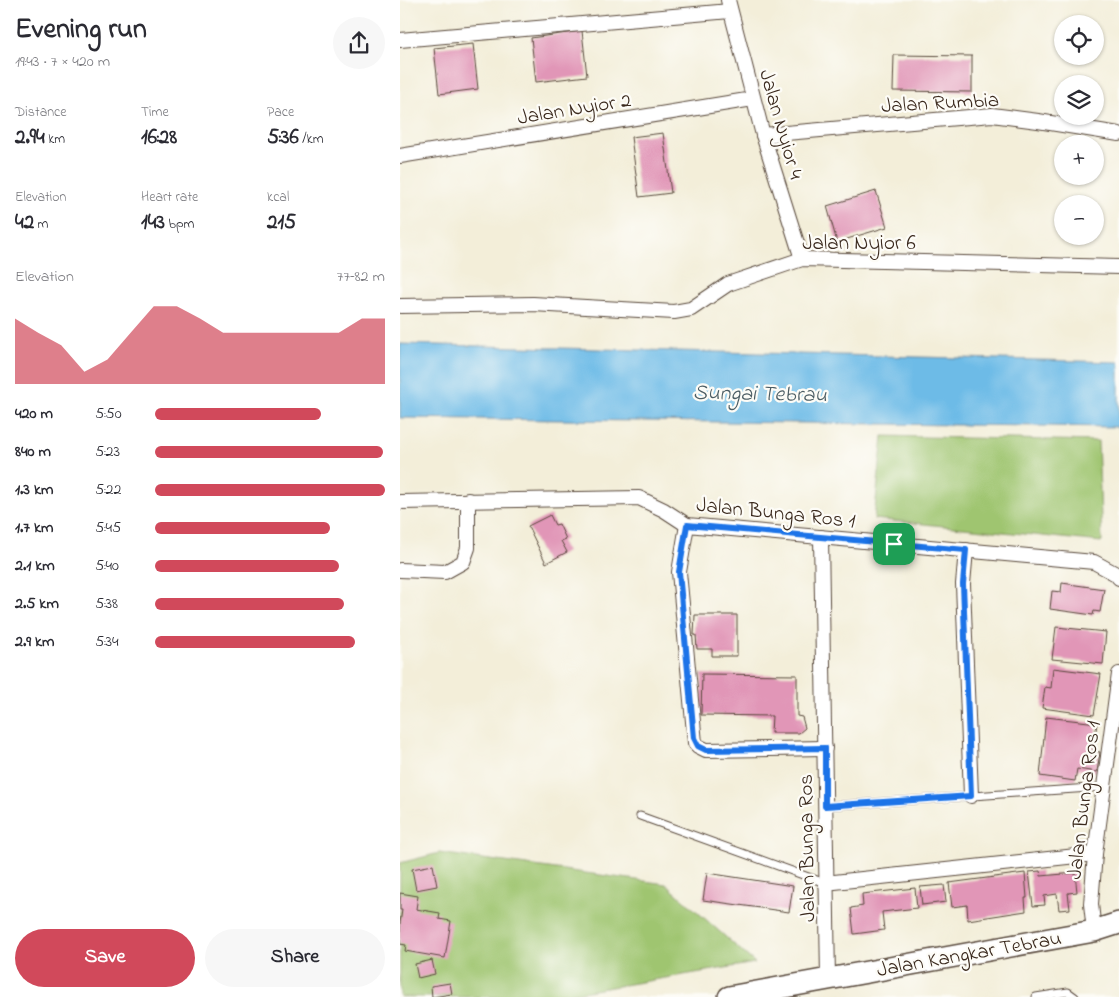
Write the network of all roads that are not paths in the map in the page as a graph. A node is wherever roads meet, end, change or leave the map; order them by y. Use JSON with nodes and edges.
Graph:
{"nodes":[{"id":1,"x":729,"y":5,"type":"edge"},
{"id":2,"x":400,"y":40,"type":"edge"},
{"id":3,"x":754,"y":100,"type":"junction"},
{"id":4,"x":1119,"y":134,"type":"edge"},
{"id":5,"x":762,"y":135,"type":"junction"},
{"id":6,"x":400,"y":156,"type":"edge"},
{"id":7,"x":802,"y":259,"type":"junction"},
{"id":8,"x":1119,"y":267,"type":"edge"},
{"id":9,"x":400,"y":306,"type":"edge"},
{"id":10,"x":468,"y":500,"type":"junction"},
{"id":11,"x":400,"y":502,"type":"edge"},
{"id":12,"x":687,"y":525,"type":"junction"},
{"id":13,"x":821,"y":537,"type":"junction"},
{"id":14,"x":966,"y":550,"type":"junction"},
{"id":15,"x":400,"y":570,"type":"edge"},
{"id":16,"x":1119,"y":578,"type":"edge"},
{"id":17,"x":1119,"y":674,"type":"edge"},
{"id":18,"x":825,"y":748,"type":"junction"},
{"id":19,"x":1104,"y":786,"type":"junction"},
{"id":20,"x":971,"y":796,"type":"junction"},
{"id":21,"x":825,"y":806,"type":"junction"},
{"id":22,"x":640,"y":816,"type":"dead end"},
{"id":23,"x":1095,"y":854,"type":"junction"},
{"id":24,"x":825,"y":883,"type":"junction"},
{"id":25,"x":1119,"y":923,"type":"edge"},
{"id":26,"x":1094,"y":931,"type":"junction"},
{"id":27,"x":828,"y":979,"type":"junction"},
{"id":28,"x":729,"y":997,"type":"edge"},
{"id":29,"x":1036,"y":997,"type":"edge"},
{"id":30,"x":1075,"y":997,"type":"edge"}],
"edges":[{"from":1,"to":2,"type":"street"},
{"from":1,"to":3,"type":"street","name":"Jalan Nyior 4"},
{"from":3,"to":5,"type":"street","name":"Jalan Nyior 4"},
{"from":3,"to":6,"type":"street","name":"Jalan Nyior 2"},
{"from":4,"to":5,"type":"street","name":"Jalan Rumbia"},
{"from":5,"to":7,"type":"street","name":"Jalan Nyior 4"},
{"from":7,"to":8,"type":"street","name":"Jalan Nyior 6"},
{"from":7,"to":9,"type":"street","name":"Jalan Nyior 6"},
{"from":10,"to":11,"type":"street","name":"Jalan Bunga Ros 1"},
{"from":10,"to":12,"type":"street","name":"Jalan Bunga Ros 1"},
{"from":10,"to":15,"type":"street"},
{"from":12,"to":13,"type":"street","name":"Jalan Bunga Ros 1"},
{"from":12,"to":18,"type":"street"},
{"from":13,"to":14,"type":"street","name":"Jalan Bunga Ros 1"},
{"from":13,"to":18,"type":"street","name":"Jalan Bunga Ros"},
{"from":14,"to":16,"type":"street","name":"Jalan Bunga Ros 1"},
{"from":14,"to":20,"type":"street"},
{"from":17,"to":19,"type":"street","name":"Jalan Bunga Ros 1"},
{"from":18,"to":21,"type":"street","name":"Jalan Bunga Ros"},
{"from":19,"to":20,"type":"lane"},
{"from":19,"to":23,"type":"street","name":"Jalan Bunga Ros 1"},
{"from":20,"to":21,"type":"lane"},
{"from":21,"to":24,"type":"street","name":"Jalan Bunga Ros"},
{"from":22,"to":24,"type":"lane"},
{"from":23,"to":24,"type":"street"},
{"from":23,"to":26,"type":"street","name":"Jalan Bunga Ros 1"},
{"from":24,"to":27,"type":"street","name":"Jalan Bunga Ros"},
{"from":25,"to":26,"type":"main road","name":"Jalan Kangkar Tebrau"},
{"from":26,"to":27,"type":"main road","name":"Jalan Kangkar Tebrau"},
{"from":27,"to":28,"type":"main road","name":"Jalan Kangkar Tebrau"},
{"from":29,"to":30,"type":"lane"}]}
